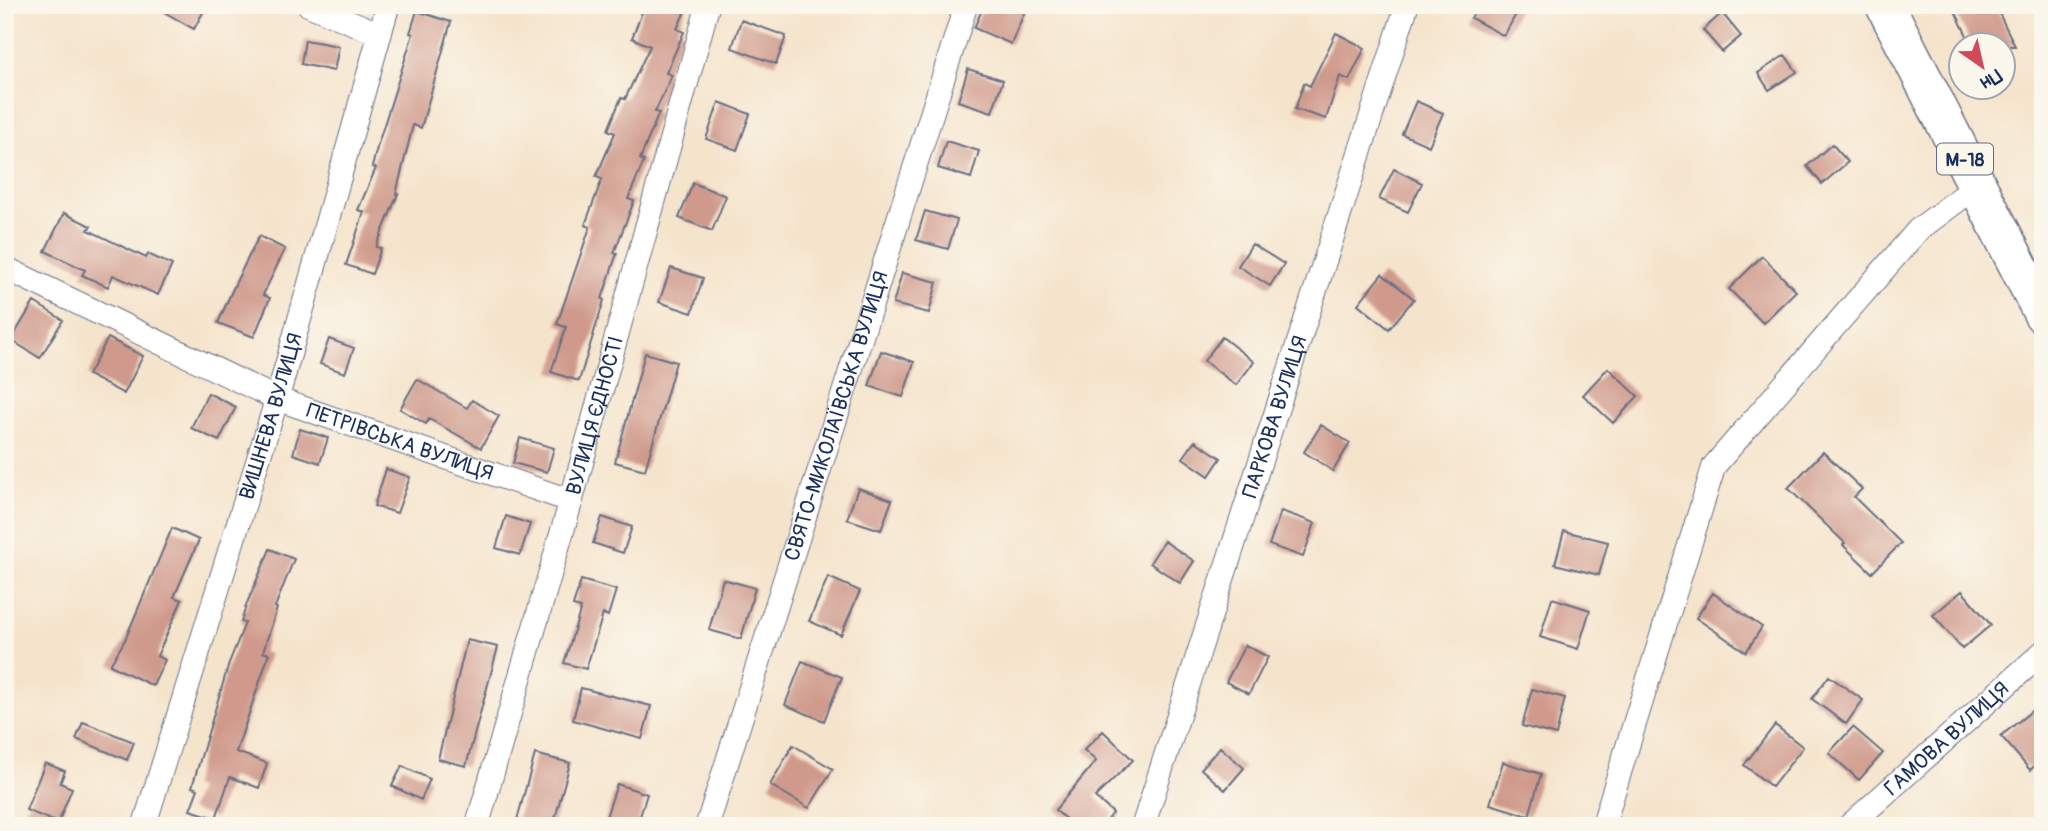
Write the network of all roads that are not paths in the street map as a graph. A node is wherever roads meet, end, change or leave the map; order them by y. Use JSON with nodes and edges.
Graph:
{"nodes":[{"id":1,"x":309,"y":5,"type":"edge"},
{"id":2,"x":388,"y":5,"type":"edge"},
{"id":3,"x":708,"y":5,"type":"edge"},
{"id":4,"x":966,"y":5,"type":"edge"},
{"id":5,"x":1407,"y":5,"type":"edge"},
{"id":6,"x":1885,"y":5,"type":"edge"},
{"id":7,"x":380,"y":34,"type":"junction"},
{"id":8,"x":1978,"y":185,"type":"junction"},
{"id":9,"x":5,"y":268,"type":"edge"},
{"id":10,"x":2043,"y":314,"type":"edge"},
{"id":11,"x":277,"y":399,"type":"junction"},
{"id":12,"x":571,"y":501,"type":"junction"},
{"id":13,"x":2043,"y":652,"type":"edge"},
{"id":14,"x":144,"y":826,"type":"edge"},
{"id":15,"x":477,"y":826,"type":"edge"},
{"id":16,"x":707,"y":826,"type":"edge"},
{"id":17,"x":1143,"y":826,"type":"edge"},
{"id":18,"x":1603,"y":826,"type":"edge"},
{"id":19,"x":1849,"y":826,"type":"edge"}],
"edges":[{"from":1,"to":7,"type":"street"},
{"from":2,"to":7,"type":"street","name":"ВИШНЕВА ВУЛИЦЯ"},
{"from":3,"to":12,"type":"street","name":"ВУЛИЦЯ ЄДНОСТІ"},
{"from":4,"to":16,"type":"street","name":"СВЯТО-МИКОЛАЇВСЬКА ВУЛИЦЯ"},
{"from":5,"to":17,"type":"street","name":"ПАРКОВА ВУЛИЦЯ"},
{"from":6,"to":8,"type":"highway","number":"М-18"},
{"from":7,"to":11,"type":"street","name":"ВИШНЕВА ВУЛИЦЯ"},
{"from":8,"to":10,"type":"highway","number":"М-18"},
{"from":8,"to":18,"type":"street"},
{"from":9,"to":11,"type":"street","name":"ПЕТРІВСЬКА ВУЛИЦЯ"},
{"from":11,"to":12,"type":"street","name":"ПЕТРІВСЬКА ВУЛИЦЯ"},
{"from":11,"to":14,"type":"street","name":"ВИШНЕВА ВУЛИЦЯ"},
{"from":12,"to":15,"type":"street","name":"ВУЛИЦЯ ЄДНОСТІ"},
{"from":13,"to":19,"type":"street","name":"ГАМОВА ВУЛИЦЯ"}]}
